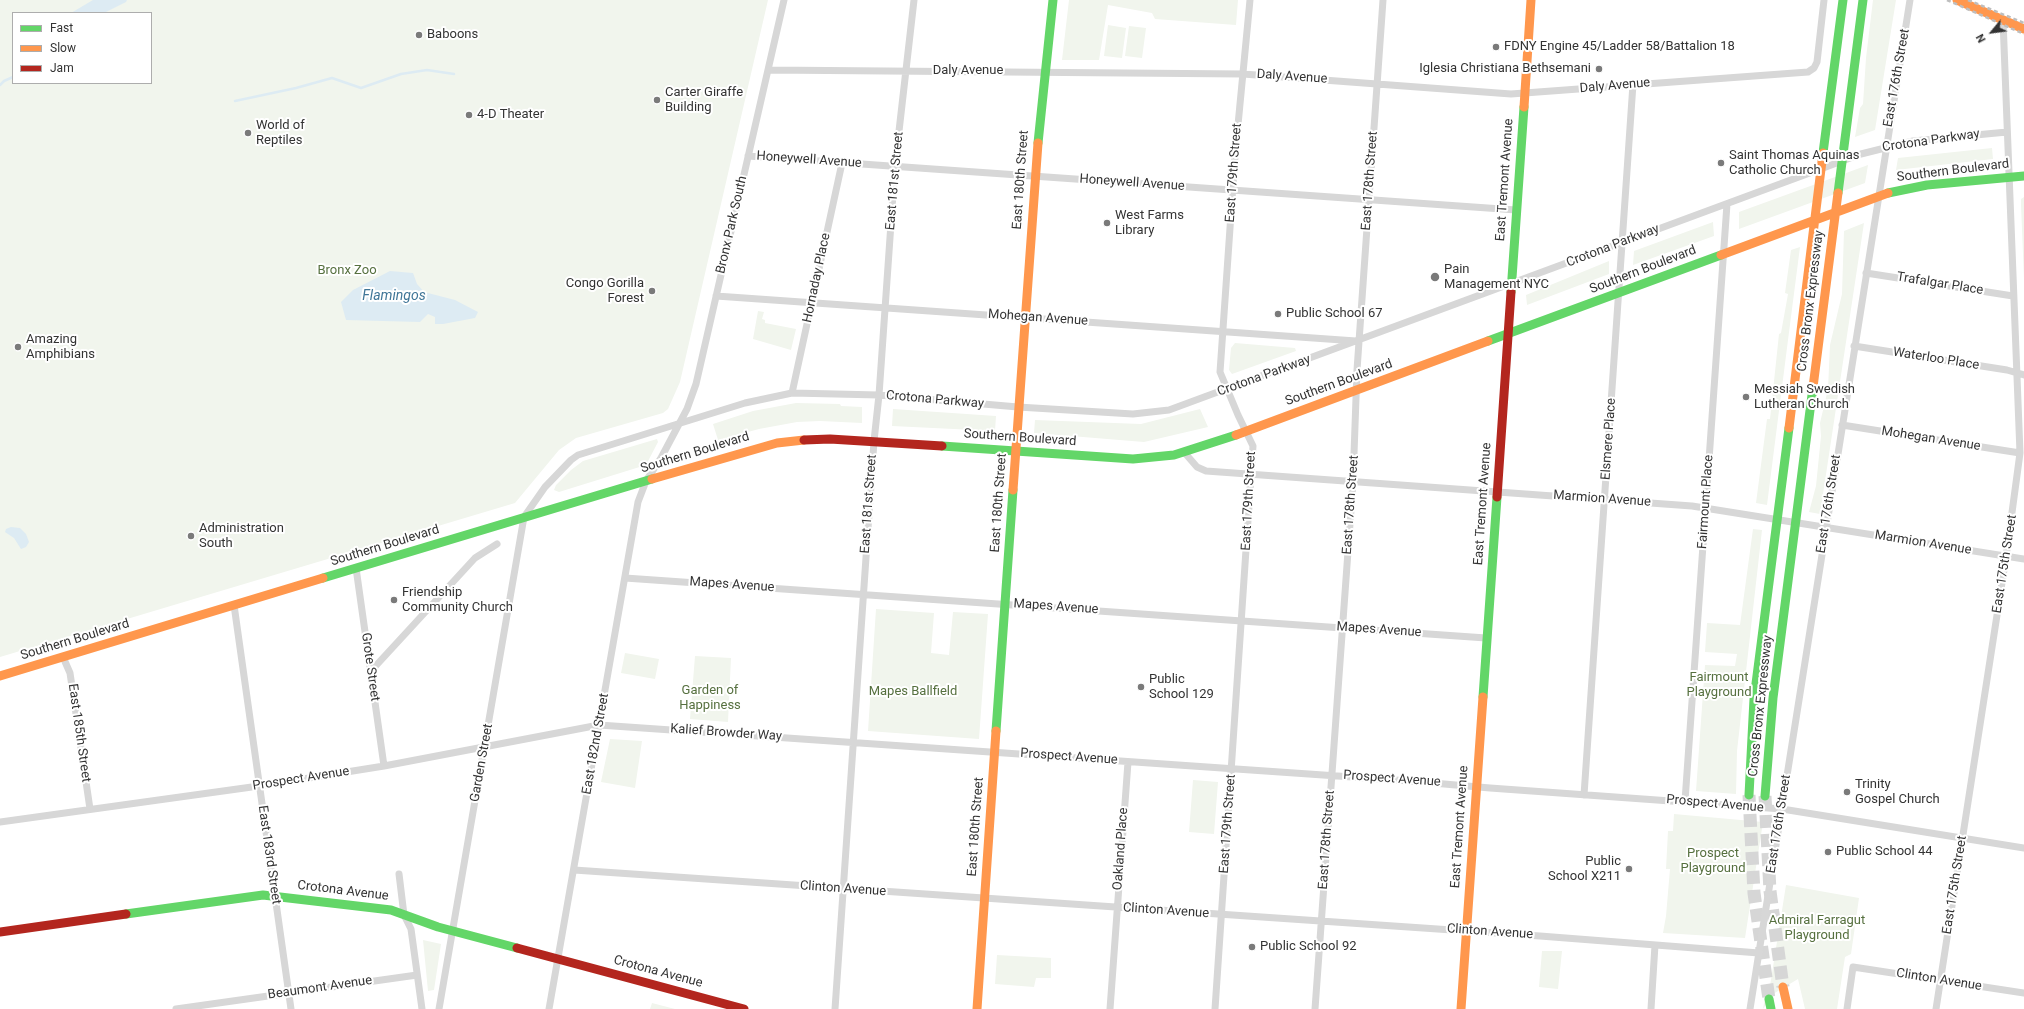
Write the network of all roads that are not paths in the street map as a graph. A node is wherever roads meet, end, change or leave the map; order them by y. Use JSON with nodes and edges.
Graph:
{"nodes":[{"id":1,"x":784,"y":0,"type":"edge"},
{"id":2,"x":914,"y":0,"type":"edge"},
{"id":3,"x":1053,"y":0,"type":"edge"},
{"id":4,"x":1250,"y":0,"type":"edge"},
{"id":5,"x":1383,"y":0,"type":"edge"},
{"id":6,"x":1531,"y":0,"type":"edge"},
{"id":7,"x":1824,"y":0,"type":"edge"},
{"id":8,"x":1843,"y":0,"type":"edge"},
{"id":9,"x":1863,"y":0,"type":"edge"},
{"id":10,"x":1910,"y":0,"type":"edge"},
{"id":11,"x":1957,"y":0,"type":"edge"},
{"id":12,"x":2003,"y":20,"type":"junction"},
{"id":13,"x":2024,"y":29,"type":"edge"},
{"id":14,"x":768,"y":70,"type":"junction"},
{"id":15,"x":906,"y":70,"type":"junction"},
{"id":16,"x":1044,"y":71,"type":"junction"},
{"id":17,"x":1243,"y":74,"type":"junction"},
{"id":18,"x":1378,"y":83,"type":"junction"},
{"id":19,"x":1634,"y":84,"type":"junction"},
{"id":20,"x":1525,"y":93,"type":"junction"},
{"id":21,"x":2007,"y":132,"type":"junction"},
{"id":22,"x":1886,"y":146,"type":"junction"},
{"id":23,"x":748,"y":156,"type":"junction"},
{"id":24,"x":842,"y":163,"type":"junction"},
{"id":25,"x":895,"y":166,"type":"junction"},
{"id":26,"x":1034,"y":176,"type":"junction"},
{"id":27,"x":2024,"y":176,"type":"edge"},
{"id":28,"x":2009,"y":177,"type":"junction"},
{"id":29,"x":1233,"y":190,"type":"junction"},
{"id":30,"x":1878,"y":196,"type":"junction"},
{"id":31,"x":1369,"y":199,"type":"junction"},
{"id":32,"x":1727,"y":204,"type":"junction"},
{"id":33,"x":1516,"y":210,"type":"junction"},
{"id":34,"x":1622,"y":243,"type":"junction"},
{"id":35,"x":1724,"y":253,"type":"junction"},
{"id":36,"x":1866,"y":273,"type":"junction"},
{"id":37,"x":1511,"y":285,"type":"junction"},
{"id":38,"x":1620,"y":292,"type":"junction"},
{"id":39,"x":716,"y":296,"type":"junction"},
{"id":40,"x":2013,"y":296,"type":"junction"},
{"id":41,"x":812,"y":302,"type":"junction"},
{"id":42,"x":886,"y":307,"type":"junction"},
{"id":43,"x":1024,"y":317,"type":"junction"},
{"id":44,"x":1223,"y":331,"type":"junction"},
{"id":45,"x":1508,"y":334,"type":"junction"},
{"id":46,"x":1359,"y":341,"type":"junction"},
{"id":47,"x":1854,"y":346,"type":"junction"},
{"id":48,"x":2021,"y":374,"type":"edge"},
{"id":49,"x":1227,"y":390,"type":"junction"},
{"id":50,"x":1358,"y":390,"type":"junction"},
{"id":51,"x":792,"y":393,"type":"junction"},
{"id":52,"x":879,"y":395,"type":"junction"},
{"id":53,"x":1018,"y":407,"type":"junction"},
{"id":54,"x":678,"y":424,"type":"junction"},
{"id":55,"x":1842,"y":425,"type":"junction"},
{"id":56,"x":1246,"y":431,"type":"junction"},
{"id":57,"x":874,"y":441,"type":"junction"},
{"id":58,"x":1016,"y":450,"type":"junction"},
{"id":59,"x":1184,"y":452,"type":"junction"},
{"id":60,"x":2020,"y":453,"type":"junction"},
{"id":61,"x":1252,"y":474,"type":"junction"},
{"id":62,"x":646,"y":481,"type":"junction"},
{"id":63,"x":1353,"y":482,"type":"junction"},
{"id":64,"x":1496,"y":492,"type":"junction"},
{"id":65,"x":1605,"y":499,"type":"junction"},
{"id":66,"x":1706,"y":508,"type":"junction"},
{"id":67,"x":524,"y":517,"type":"junction"},
{"id":68,"x":1826,"y":527,"type":"junction"},
{"id":69,"x":497,"y":544,"type":"dead end"},
{"id":70,"x":2006,"y":556,"type":"junction"},
{"id":71,"x":2024,"y":559,"type":"edge"},
{"id":72,"x":356,"y":568,"type":"junction"},
{"id":73,"x":625,"y":578,"type":"junction"},
{"id":74,"x":863,"y":594,"type":"junction"},
{"id":75,"x":1005,"y":604,"type":"junction"},
{"id":76,"x":234,"y":605,"type":"junction"},
{"id":77,"x":1242,"y":621,"type":"junction"},
{"id":78,"x":1342,"y":628,"type":"junction"},
{"id":79,"x":1486,"y":638,"type":"junction"},
{"id":80,"x":64,"y":657,"type":"junction"},
{"id":81,"x":371,"y":671,"type":"junction"},
{"id":82,"x":0,"y":676,"type":"edge"},
{"id":83,"x":599,"y":724,"type":"junction"},
{"id":84,"x":853,"y":742,"type":"junction"},
{"id":85,"x":485,"y":746,"type":"junction"},
{"id":86,"x":994,"y":751,"type":"junction"},
{"id":87,"x":1128,"y":762,"type":"junction"},
{"id":88,"x":384,"y":766,"type":"junction"},
{"id":89,"x":1232,"y":768,"type":"junction"},
{"id":90,"x":1332,"y":775,"type":"junction"},
{"id":91,"x":259,"y":786,"type":"junction"},
{"id":92,"x":1476,"y":787,"type":"junction"},
{"id":93,"x":1584,"y":795,"type":"junction"},
{"id":94,"x":1749,"y":795,"type":"tunnel mouth"},
{"id":95,"x":1765,"y":796,"type":"tunnel mouth"},
{"id":96,"x":1685,"y":801,"type":"junction"},
{"id":97,"x":90,"y":809,"type":"junction"},
{"id":98,"x":1782,"y":809,"type":"junction"},
{"id":99,"x":0,"y":822,"type":"edge"},
{"id":100,"x":1962,"y":838,"type":"junction"},
{"id":101,"x":2024,"y":848,"type":"edge"},
{"id":102,"x":574,"y":870,"type":"junction"},
{"id":103,"x":399,"y":874,"type":"dead end"},
{"id":104,"x":843,"y":889,"type":"junction"},
{"id":105,"x":274,"y":896,"type":"junction"},
{"id":106,"x":984,"y":898,"type":"junction"},
{"id":107,"x":1117,"y":908,"type":"junction"},
{"id":108,"x":404,"y":915,"type":"junction"},
{"id":109,"x":1221,"y":915,"type":"junction"},
{"id":110,"x":1321,"y":922,"type":"junction"},
{"id":111,"x":453,"y":931,"type":"junction"},
{"id":112,"x":1466,"y":931,"type":"junction"},
{"id":113,"x":0,"y":932,"type":"edge"},
{"id":114,"x":1655,"y":945,"type":"junction"},
{"id":115,"x":1759,"y":953,"type":"junction"},
{"id":116,"x":558,"y":959,"type":"junction"},
{"id":117,"x":417,"y":975,"type":"junction"},
{"id":118,"x":1941,"y":980,"type":"junction"},
{"id":119,"x":1783,"y":987,"type":"tunnel mouth"},
{"id":120,"x":288,"y":993,"type":"junction"},
{"id":121,"x":2024,"y":993,"type":"edge"},
{"id":122,"x":1769,"y":999,"type":"tunnel mouth"},
{"id":123,"x":176,"y":1009,"type":"edge"},
{"id":124,"x":291,"y":1009,"type":"edge"},
{"id":125,"x":422,"y":1009,"type":"edge"},
{"id":126,"x":439,"y":1009,"type":"edge"},
{"id":127,"x":549,"y":1009,"type":"edge"},
{"id":128,"x":744,"y":1009,"type":"edge"},
{"id":129,"x":835,"y":1009,"type":"edge"},
{"id":130,"x":977,"y":1009,"type":"edge"},
{"id":131,"x":1110,"y":1009,"type":"edge"},
{"id":132,"x":1215,"y":1009,"type":"edge"},
{"id":133,"x":1315,"y":1009,"type":"edge"},
{"id":134,"x":1460,"y":1009,"type":"edge"},
{"id":135,"x":1651,"y":1009,"type":"edge"},
{"id":136,"x":1750,"y":1009,"type":"edge"},
{"id":137,"x":1772,"y":1009,"type":"edge"},
{"id":138,"x":1788,"y":1009,"type":"edge"},
{"id":139,"x":1847,"y":1009,"type":"edge"},
{"id":140,"x":1936,"y":1009,"type":"edge"}],
"edges":[{"from":1,"to":14,"type":"street","name":"Bronx Park South"},
{"from":2,"to":15,"type":"street","name":"East 181st Street"},
{"from":3,"to":16,"type":"main road","name":"East 180th Street"},
{"from":4,"to":17,"type":"street","name":"East 179th Street"},
{"from":5,"to":18,"type":"street","name":"East 178th Street"},
{"from":6,"to":20,"type":"main road","name":"East Tremont Avenue"},
{"from":7,"to":19,"type":"street","name":"Daly Avenue"},
{"from":8,"to":94,"type":"main road","name":"Cross Bronx Expressway"},
{"from":9,"to":95,"type":"main road","name":"Cross Bronx Expressway"},
{"from":10,"to":22,"type":"street","name":"East 176th Street"},
{"from":11,"to":12,"type":"main road"},
{"from":12,"to":13,"type":"main road"},
{"from":12,"to":21,"type":"street","name":"East 175th Street"},
{"from":14,"to":15,"type":"street","name":"Daly Avenue"},
{"from":14,"to":23,"type":"street","name":"Bronx Park South"},
{"from":15,"to":16,"type":"street","name":"Daly Avenue"},
{"from":15,"to":25,"type":"street","name":"East 181st Street"},
{"from":16,"to":17,"type":"street","name":"Daly Avenue"},
{"from":16,"to":26,"type":"main road","name":"East 180th Street"},
{"from":17,"to":18,"type":"street","name":"Daly Avenue"},
{"from":17,"to":29,"type":"street","name":"East 179th Street"},
{"from":18,"to":20,"type":"street","name":"Daly Avenue"},
{"from":18,"to":31,"type":"street","name":"East 178th Street"},
{"from":19,"to":20,"type":"street","name":"Daly Avenue"},
{"from":19,"to":34,"type":"street","name":"Elsmere Place"},
{"from":20,"to":33,"type":"main road","name":"East Tremont Avenue"},
{"from":21,"to":22,"type":"street","name":"Crotona Parkway"},
{"from":21,"to":28,"type":"street","name":"East 175th Street"},
{"from":22,"to":30,"type":"street","name":"East 176th Street"},
{"from":22,"to":32,"type":"street","name":"Crotona Parkway"},
{"from":23,"to":24,"type":"street","name":"Honeywell Avenue"},
{"from":23,"to":39,"type":"street","name":"Bronx Park South"},
{"from":24,"to":25,"type":"street","name":"Honeywell Avenue"},
{"from":24,"to":41,"type":"street","name":"Hornaday Place"},
{"from":25,"to":26,"type":"street","name":"Honeywell Avenue"},
{"from":25,"to":42,"type":"street","name":"East 181st Street"},
{"from":26,"to":29,"type":"street","name":"Honeywell Avenue"},
{"from":26,"to":43,"type":"main road","name":"East 180th Street"},
{"from":27,"to":28,"type":"main road","name":"Southern Boulevard"},
{"from":28,"to":30,"type":"main road","name":"Southern Boulevard"},
{"from":28,"to":40,"type":"street","name":"East 175th Street"},
{"from":29,"to":31,"type":"street","name":"Honeywell Avenue"},
{"from":29,"to":44,"type":"street","name":"East 179th Street"},
{"from":30,"to":35,"type":"main road","name":"Southern Boulevard"},
{"from":30,"to":36,"type":"street","name":"East 176th Street"},
{"from":31,"to":33,"type":"street","name":"Honeywell Avenue"},
{"from":31,"to":46,"type":"street","name":"East 178th Street"},
{"from":32,"to":34,"type":"street","name":"Crotona Parkway"},
{"from":32,"to":35,"type":"street","name":"Fairmount Place"},
{"from":33,"to":37,"type":"main road","name":"East Tremont Avenue"},
{"from":34,"to":37,"type":"street","name":"Crotona Parkway"},
{"from":34,"to":38,"type":"street","name":"Elsmere Place"},
{"from":35,"to":38,"type":"main road","name":"Southern Boulevard"},
{"from":35,"to":66,"type":"street","name":"Fairmount Place"},
{"from":36,"to":40,"type":"street","name":"Trafalgar Place"},
{"from":36,"to":47,"type":"street","name":"East 176th Street"},
{"from":37,"to":45,"type":"main road","name":"East Tremont Avenue"},
{"from":37,"to":46,"type":"street","name":"Crotona Parkway"},
{"from":38,"to":45,"type":"main road","name":"Southern Boulevard"},
{"from":38,"to":65,"type":"street","name":"Elsmere Place"},
{"from":39,"to":41,"type":"street","name":"Mohegan Avenue"},
{"from":39,"to":54,"type":"street","name":"Bronx Park South"},
{"from":40,"to":48,"type":"street","name":"East 175th Street"},
{"from":41,"to":42,"type":"street","name":"Mohegan Avenue"},
{"from":41,"to":51,"type":"street","name":"Hornaday Place"},
{"from":42,"to":43,"type":"street","name":"Mohegan Avenue"},
{"from":42,"to":52,"type":"street","name":"East 181st Street"},
{"from":43,"to":44,"type":"street","name":"Mohegan Avenue"},
{"from":43,"to":53,"type":"main road","name":"East 180th Street"},
{"from":44,"to":46,"type":"street","name":"Mohegan Avenue"},
{"from":44,"to":49,"type":"street","name":"East 179th Street"},
{"from":45,"to":50,"type":"main road","name":"Southern Boulevard"},
{"from":45,"to":64,"type":"main road","name":"East Tremont Avenue"},
{"from":46,"to":49,"type":"street","name":"Crotona Parkway"},
{"from":46,"to":50,"type":"street","name":"East 178th Street"},
{"from":47,"to":48,"type":"street","name":"Waterloo Place"},
{"from":47,"to":55,"type":"street","name":"East 176th Street"},
{"from":48,"to":60,"type":"street","name":"East 175th Street"},
{"from":49,"to":53,"type":"street","name":"Crotona Parkway"},
{"from":49,"to":56,"type":"street","name":"East 179th Street"},
{"from":50,"to":56,"type":"main road","name":"Southern Boulevard"},
{"from":50,"to":63,"type":"street","name":"East 178th Street"},
{"from":51,"to":52,"type":"street","name":"Crotona Parkway"},
{"from":51,"to":54,"type":"street","name":"Crotona Parkway"},
{"from":52,"to":53,"type":"street","name":"Crotona Parkway"},
{"from":52,"to":57,"type":"street","name":"East 181st Street"},
{"from":53,"to":58,"type":"main road","name":"East 180th Street"},
{"from":54,"to":62,"type":"street","name":"Bronx Park South"},
{"from":54,"to":67,"type":"street","name":"Crotona Parkway"},
{"from":55,"to":60,"type":"street","name":"Mohegan Avenue"},
{"from":55,"to":68,"type":"street","name":"East 176th Street"},
{"from":56,"to":59,"type":"main road","name":"Southern Boulevard"},
{"from":56,"to":61,"type":"street","name":"East 179th Street"},
{"from":57,"to":58,"type":"main road","name":"Southern Boulevard"},
{"from":57,"to":62,"type":"main road","name":"Southern Boulevard"},
{"from":57,"to":74,"type":"street","name":"East 181st Street"},
{"from":58,"to":59,"type":"main road","name":"Southern Boulevard"},
{"from":58,"to":75,"type":"main road","name":"East 180th Street"},
{"from":59,"to":61,"type":"street","name":"Marmion Avenue"},
{"from":60,"to":70,"type":"street","name":"East 175th Street"},
{"from":61,"to":63,"type":"street","name":"Marmion Avenue"},
{"from":61,"to":77,"type":"street","name":"East 179th Street"},
{"from":62,"to":67,"type":"main road","name":"Southern Boulevard"},
{"from":62,"to":73,"type":"street","name":"East 182nd Street"},
{"from":63,"to":64,"type":"street","name":"Marmion Avenue"},
{"from":63,"to":78,"type":"street","name":"East 178th Street"},
{"from":64,"to":65,"type":"street","name":"Marmion Avenue"},
{"from":64,"to":79,"type":"main road","name":"East Tremont Avenue"},
{"from":65,"to":66,"type":"street","name":"Marmion Avenue"},
{"from":65,"to":93,"type":"street","name":"Elsmere Place"},
{"from":66,"to":68,"type":"street","name":"Marmion Avenue"},
{"from":66,"to":96,"type":"street","name":"Fairmount Place"},
{"from":67,"to":72,"type":"main road","name":"Southern Boulevard"},
{"from":67,"to":85,"type":"street","name":"Garden Street"},
{"from":68,"to":70,"type":"street","name":"Marmion Avenue"},
{"from":68,"to":98,"type":"street","name":"East 176th Street"},
{"from":69,"to":81,"type":"street"},
{"from":70,"to":71,"type":"street","name":"Marmion Avenue"},
{"from":70,"to":100,"type":"street","name":"East 175th Street"},
{"from":72,"to":76,"type":"main road","name":"Southern Boulevard"},
{"from":72,"to":81,"type":"street","name":"Grote Street"},
{"from":73,"to":74,"type":"street","name":"Mapes Avenue"},
{"from":73,"to":83,"type":"street","name":"East 182nd Street"},
{"from":74,"to":75,"type":"street","name":"Mapes Avenue"},
{"from":74,"to":84,"type":"street","name":"East 181st Street"},
{"from":75,"to":77,"type":"street","name":"Mapes Avenue"},
{"from":75,"to":86,"type":"main road","name":"East 180th Street"},
{"from":76,"to":80,"type":"main road","name":"Southern Boulevard"},
{"from":76,"to":91,"type":"street","name":"East 183rd Street"},
{"from":77,"to":78,"type":"street","name":"Mapes Avenue"},
{"from":77,"to":89,"type":"street","name":"East 179th Street"},
{"from":78,"to":79,"type":"street","name":"Mapes Avenue"},
{"from":78,"to":90,"type":"street","name":"East 178th Street"},
{"from":79,"to":92,"type":"main road","name":"East Tremont Avenue"},
{"from":80,"to":82,"type":"main road","name":"Southern Boulevard"},
{"from":80,"to":97,"type":"street","name":"East 185th Street"},
{"from":81,"to":88,"type":"street","name":"Grote Street"},
{"from":83,"to":84,"type":"street","name":"Kalief Browder Way"},
{"from":83,"to":85,"type":"street","name":"Prospect Avenue"},
{"from":83,"to":102,"type":"street","name":"East 182nd Street"},
{"from":84,"to":86,"type":"street","name":"Prospect Avenue"},
{"from":84,"to":104,"type":"street","name":"East 181st Street"},
{"from":85,"to":88,"type":"street","name":"Prospect Avenue"},
{"from":85,"to":111,"type":"street","name":"Garden Street"},
{"from":86,"to":87,"type":"street","name":"Prospect Avenue"},
{"from":86,"to":106,"type":"main road","name":"East 180th Street"},
{"from":87,"to":89,"type":"street","name":"Prospect Avenue"},
{"from":87,"to":107,"type":"street","name":"Oakland Place"},
{"from":88,"to":91,"type":"street","name":"Prospect Avenue"},
{"from":89,"to":90,"type":"street","name":"Prospect Avenue"},
{"from":89,"to":109,"type":"street","name":"East 179th Street"},
{"from":90,"to":92,"type":"street","name":"Prospect Avenue"},
{"from":90,"to":110,"type":"street","name":"East 178th Street"},
{"from":91,"to":97,"type":"street","name":"Prospect Avenue"},
{"from":91,"to":105,"type":"street","name":"East 183rd Street"},
{"from":92,"to":93,"type":"street","name":"Prospect Avenue"},
{"from":92,"to":112,"type":"main road","name":"East Tremont Avenue"},
{"from":93,"to":96,"type":"street","name":"Prospect Avenue"},
{"from":96,"to":98,"type":"street","name":"Prospect Avenue"},
{"from":97,"to":99,"type":"street","name":"Prospect Avenue"},
{"from":98,"to":100,"type":"street","name":"Prospect Avenue"},
{"from":98,"to":115,"type":"street","name":"East 176th Street"},
{"from":100,"to":101,"type":"street","name":"Prospect Avenue"},
{"from":100,"to":118,"type":"street","name":"East 175th Street"},
{"from":102,"to":104,"type":"street","name":"Clinton Avenue"},
{"from":102,"to":116,"type":"street","name":"East 182nd Street"},
{"from":103,"to":108,"type":"street"},
{"from":104,"to":106,"type":"street","name":"Clinton Avenue"},
{"from":104,"to":129,"type":"street","name":"East 181st Street"},
{"from":105,"to":108,"type":"main road","name":"Crotona Avenue"},
{"from":105,"to":113,"type":"main road","name":"Crotona Avenue"},
{"from":105,"to":120,"type":"street","name":"East 183rd Street"},
{"from":106,"to":107,"type":"street","name":"Clinton Avenue"},
{"from":106,"to":130,"type":"main road","name":"East 180th Street"},
{"from":107,"to":109,"type":"street","name":"Clinton Avenue"},
{"from":107,"to":131,"type":"street","name":"Oakland Place"},
{"from":108,"to":111,"type":"main road","name":"Crotona Avenue"},
{"from":108,"to":117,"type":"street"},
{"from":109,"to":110,"type":"street","name":"Clinton Avenue"},
{"from":109,"to":132,"type":"street","name":"East 179th Street"},
{"from":110,"to":112,"type":"street","name":"Clinton Avenue"},
{"from":110,"to":133,"type":"street","name":"East 178th Street"},
{"from":111,"to":116,"type":"main road","name":"Crotona Avenue"},
{"from":111,"to":126,"type":"street","name":"Garden Street"},
{"from":112,"to":114,"type":"street","name":"Clinton Avenue"},
{"from":112,"to":134,"type":"main road","name":"East Tremont Avenue"},
{"from":114,"to":115,"type":"street","name":"Clinton Avenue"},
{"from":114,"to":135,"type":"street"},
{"from":115,"to":136,"type":"street","name":"East 176th Street"},
{"from":116,"to":127,"type":"street","name":"East 182nd Street"},
{"from":116,"to":128,"type":"main road","name":"Crotona Avenue"},
{"from":117,"to":120,"type":"street","name":"Beaumont Avenue"},
{"from":117,"to":125,"type":"street"},
{"from":118,"to":121,"type":"street","name":"Clinton Avenue"},
{"from":118,"to":139,"type":"street","name":"Clinton Avenue"},
{"from":118,"to":140,"type":"street","name":"East 175th Street"},
{"from":119,"to":138,"type":"main road"},
{"from":120,"to":123,"type":"street","name":"Beaumont Avenue"},
{"from":120,"to":124,"type":"street","name":"East 183rd Street"},
{"from":122,"to":137,"type":"main road"}]}
